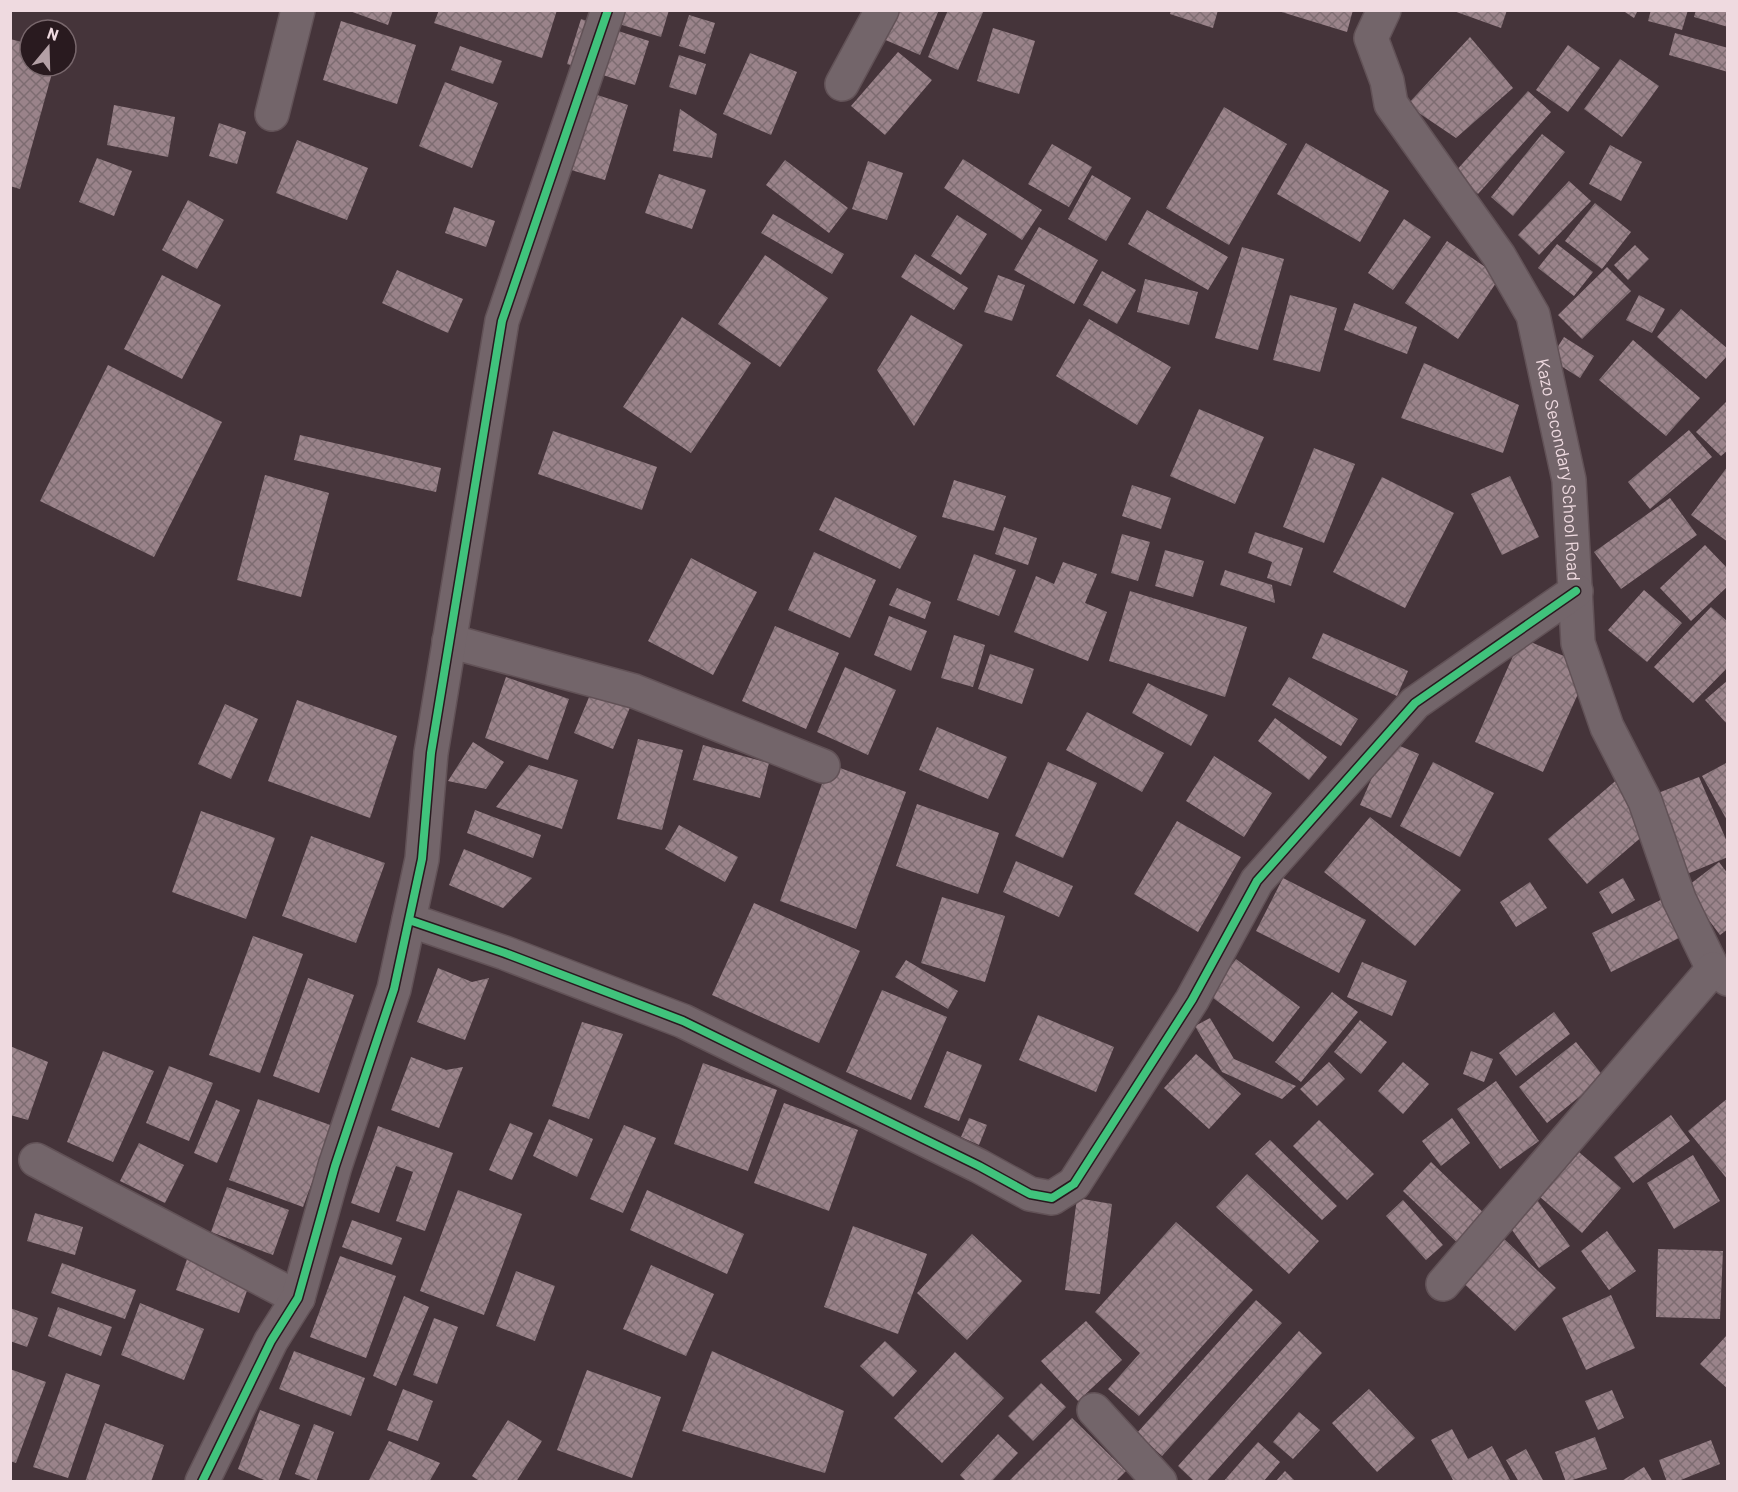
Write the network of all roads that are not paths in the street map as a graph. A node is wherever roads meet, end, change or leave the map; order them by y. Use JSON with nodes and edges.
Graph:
{"nodes":[{"id":1,"x":298,"y":10,"type":"edge"},
{"id":2,"x":608,"y":10,"type":"edge"},
{"id":3,"x":882,"y":10,"type":"edge"},
{"id":4,"x":1384,"y":10,"type":"edge"},
{"id":5,"x":842,"y":84,"type":"dead end"},
{"id":6,"x":272,"y":114,"type":"dead end"},
{"id":7,"x":1576,"y":591,"type":"junction"},
{"id":8,"x":449,"y":641,"type":"junction"},
{"id":9,"x":824,"y":766,"type":"dead end"},
{"id":10,"x":409,"y":920,"type":"junction"},
{"id":11,"x":1720,"y":974,"type":"edge"},
{"id":12,"x":36,"y":1160,"type":"dead end"},
{"id":13,"x":1443,"y":1284,"type":"dead end"},
{"id":14,"x":298,"y":1298,"type":"junction"},
{"id":15,"x":1094,"y":1410,"type":"dead end"},
{"id":16,"x":202,"y":1482,"type":"edge"},
{"id":17,"x":1160,"y":1482,"type":"edge"}],
"edges":[{"from":1,"to":6,"type":"street"},
{"from":2,"to":8,"type":"street"},
{"from":3,"to":5,"type":"street"},
{"from":4,"to":7,"type":"street","name":"Kazo Secondary School Road"},
{"from":7,"to":10,"type":"street"},
{"from":7,"to":11,"type":"street","name":"Kazo Secondary School Road"},
{"from":8,"to":9,"type":"street"},
{"from":8,"to":10,"type":"street"},
{"from":10,"to":14,"type":"street"},
{"from":11,"to":13,"type":"street"},
{"from":12,"to":14,"type":"street"},
{"from":14,"to":16,"type":"street"},
{"from":15,"to":17,"type":"street"}]}
